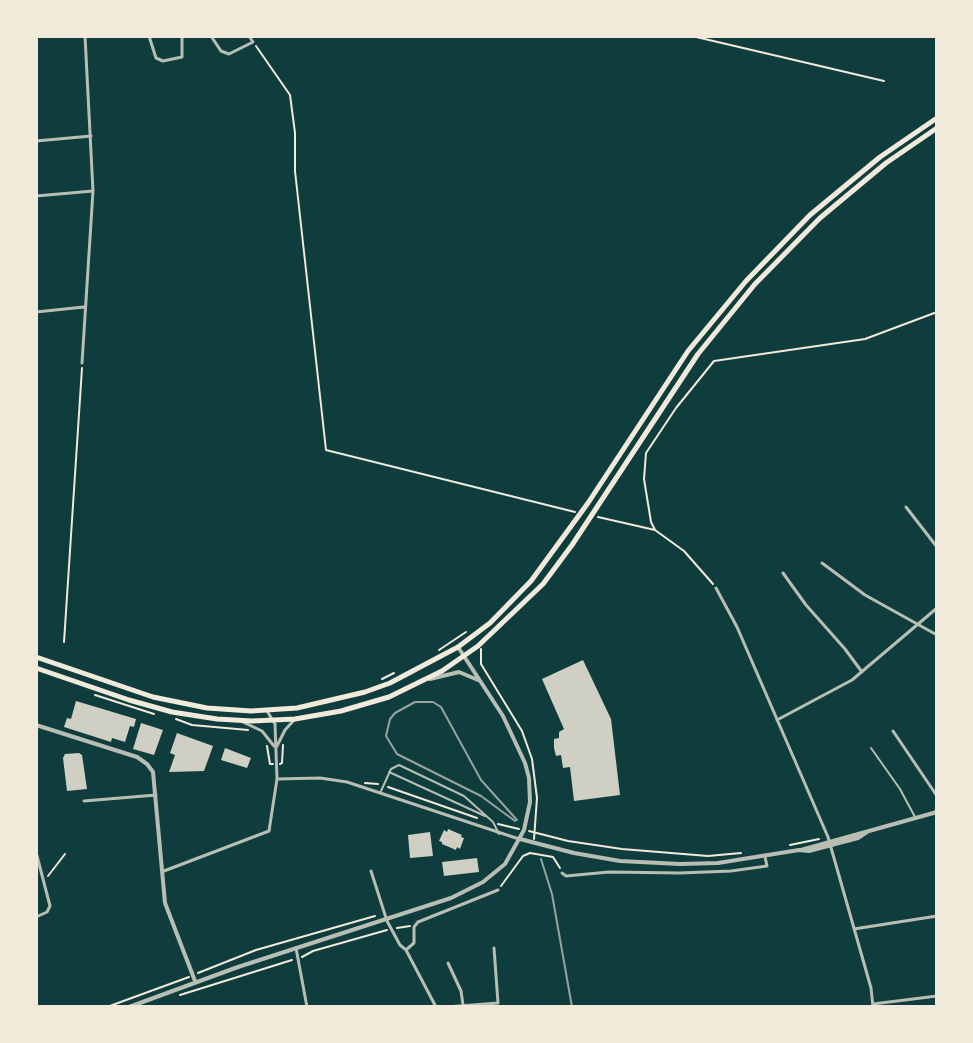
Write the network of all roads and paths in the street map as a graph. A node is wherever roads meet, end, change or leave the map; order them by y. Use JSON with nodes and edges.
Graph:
{"nodes":[{"id":1,"x":85,"y":36,"type":"edge"},
{"id":2,"x":149,"y":36,"type":"edge"},
{"id":3,"x":182,"y":36,"type":"edge"},
{"id":4,"x":211,"y":36,"type":"edge"},
{"id":5,"x":249,"y":36,"type":"edge"},
{"id":6,"x":692,"y":36,"type":"edge"},
{"id":7,"x":253,"y":42,"type":"junction"},
{"id":8,"x":884,"y":81,"type":"dead end"},
{"id":9,"x":937,"y":118,"type":"edge"},
{"id":10,"x":937,"y":128,"type":"edge"},
{"id":11,"x":91,"y":136,"type":"junction"},
{"id":12,"x":36,"y":141,"type":"edge"},
{"id":13,"x":93,"y":191,"type":"junction"},
{"id":14,"x":36,"y":196,"type":"edge"},
{"id":15,"x":85,"y":307,"type":"junction"},
{"id":16,"x":36,"y":312,"type":"edge"},
{"id":17,"x":937,"y":312,"type":"edge"},
{"id":18,"x":82,"y":363,"type":"joint"},
{"id":19,"x":906,"y":507,"type":"dead end"},
{"id":20,"x":578,"y":514,"type":"junction"},
{"id":21,"x":593,"y":516,"type":"junction"},
{"id":22,"x":655,"y":530,"type":"junction"},
{"id":23,"x":937,"y":547,"type":"edge"},
{"id":24,"x":822,"y":563,"type":"dead end"},
{"id":25,"x":783,"y":573,"type":"dead end"},
{"id":26,"x":716,"y":588,"type":"joint"},
{"id":27,"x":937,"y":608,"type":"edge"},
{"id":28,"x":918,"y":625,"type":"junction"},
{"id":29,"x":937,"y":635,"type":"edge"},
{"id":30,"x":453,"y":640,"type":"dead end"},
{"id":31,"x":64,"y":642,"type":"dead end"},
{"id":32,"x":458,"y":647,"type":"junction"},
{"id":33,"x":437,"y":651,"type":"dead end"},
{"id":34,"x":36,"y":657,"type":"edge"},
{"id":35,"x":464,"y":657,"type":"junction"},
{"id":36,"x":36,"y":668,"type":"edge"},
{"id":37,"x":404,"y":669,"type":"dead end"},
{"id":38,"x":862,"y":672,"type":"junction"},
{"id":39,"x":379,"y":680,"type":"dead end"},
{"id":40,"x":427,"y":680,"type":"junction"},
{"id":41,"x":480,"y":682,"type":"junction"},
{"id":42,"x":267,"y":711,"type":"junction"},
{"id":43,"x":295,"y":719,"type":"junction"},
{"id":44,"x":273,"y":720,"type":"junction"},
{"id":45,"x":777,"y":720,"type":"junction"},
{"id":46,"x":241,"y":721,"type":"junction"},
{"id":47,"x":36,"y":725,"type":"edge"},
{"id":48,"x":893,"y":731,"type":"dead end"},
{"id":49,"x":871,"y":748,"type":"dead end"},
{"id":50,"x":276,"y":750,"type":"junction"},
{"id":51,"x":389,"y":772,"type":"junction"},
{"id":52,"x":277,"y":779,"type":"junction"},
{"id":53,"x":373,"y":783,"type":"dead end"},
{"id":54,"x":383,"y":786,"type":"junction"},
{"id":55,"x":380,"y":792,"type":"junction"},
{"id":56,"x":156,"y":795,"type":"junction"},
{"id":57,"x":937,"y":798,"type":"edge"},
{"id":58,"x":84,"y":801,"type":"dead end"},
{"id":59,"x":937,"y":812,"type":"edge"},
{"id":60,"x":490,"y":818,"type":"junction"},
{"id":61,"x":916,"y":819,"type":"junction"},
{"id":62,"x":493,"y":822,"type":"junction"},
{"id":63,"x":501,"y":825,"type":"dead end"},
{"id":64,"x":536,"y":832,"type":"dead end"},
{"id":65,"x":499,"y":834,"type":"junction"},
{"id":66,"x":520,"y":839,"type":"junction"},
{"id":67,"x":829,"y":841,"type":"junction"},
{"id":68,"x":789,"y":846,"type":"dead end"},
{"id":69,"x":36,"y":852,"type":"edge"},
{"id":70,"x":753,"y":852,"type":"dead end"},
{"id":71,"x":65,"y":854,"type":"dead end"},
{"id":72,"x":765,"y":857,"type":"junction"},
{"id":73,"x":164,"y":871,"type":"junction"},
{"id":74,"x":371,"y":871,"type":"dead end"},
{"id":75,"x":562,"y":873,"type":"joint"},
{"id":76,"x":45,"y":885,"type":"junction"},
{"id":77,"x":498,"y":890,"type":"joint"},
{"id":78,"x":379,"y":915,"type":"dead end"},
{"id":79,"x":937,"y":916,"type":"edge"},
{"id":80,"x":36,"y":917,"type":"edge"},
{"id":81,"x":387,"y":921,"type":"junction"},
{"id":82,"x":415,"y":925,"type":"junction"},
{"id":83,"x":392,"y":928,"type":"junction"},
{"id":84,"x":853,"y":929,"type":"junction"},
{"id":85,"x":296,"y":948,"type":"junction"},
{"id":86,"x":494,"y":948,"type":"dead end"},
{"id":87,"x":406,"y":950,"type":"junction"},
{"id":88,"x":304,"y":956,"type":"dead end"},
{"id":89,"x":288,"y":961,"type":"dead end"},
{"id":90,"x":448,"y":963,"type":"dead end"},
{"id":91,"x":201,"y":972,"type":"dead end"},
{"id":92,"x":186,"y":978,"type":"dead end"},
{"id":93,"x":195,"y":981,"type":"junction"},
{"id":94,"x":937,"y":996,"type":"edge"},
{"id":95,"x":172,"y":997,"type":"dead end"},
{"id":96,"x":463,"y":1005,"type":"junction"},
{"id":97,"x":873,"y":1005,"type":"edge"},
{"id":98,"x":107,"y":1007,"type":"edge"},
{"id":99,"x":129,"y":1007,"type":"edge"},
{"id":100,"x":307,"y":1007,"type":"edge"},
{"id":101,"x":436,"y":1007,"type":"edge"},
{"id":102,"x":446,"y":1007,"type":"edge"}],
"edges":[{"from":1,"to":11,"type":"street"},
{"from":2,"to":3,"type":"street"},
{"from":4,"to":7,"type":"street"},
{"from":5,"to":7,"type":"street"},
{"from":6,"to":8,"type":"path"},
{"from":7,"to":20,"type":"path"},
{"from":9,"to":20,"type":"main road"},
{"from":10,"to":21,"type":"main road"},
{"from":11,"to":12,"type":"street"},
{"from":11,"to":13,"type":"street"},
{"from":13,"to":14,"type":"street"},
{"from":13,"to":15,"type":"street"},
{"from":15,"to":16,"type":"street"},
{"from":15,"to":18,"type":"street"},
{"from":17,"to":22,"type":"path"},
{"from":18,"to":31,"type":"path"},
{"from":19,"to":23,"type":"street"},
{"from":20,"to":32,"type":"main road"},
{"from":21,"to":22,"type":"path"},
{"from":21,"to":35,"type":"main road"},
{"from":22,"to":26,"type":"path"},
{"from":24,"to":28,"type":"street"},
{"from":25,"to":38,"type":"street"},
{"from":26,"to":45,"type":"street"},
{"from":27,"to":28,"type":"street"},
{"from":28,"to":29,"type":"street"},
{"from":28,"to":38,"type":"street"},
{"from":30,"to":33,"type":"path"},
{"from":32,"to":35,"type":"street"},
{"from":32,"to":42,"type":"main road"},
{"from":34,"to":42,"type":"main road"},
{"from":35,"to":40,"type":"main road"},
{"from":35,"to":41,"type":"street"},
{"from":36,"to":46,"type":"main road"},
{"from":37,"to":39,"type":"path"},
{"from":38,"to":45,"type":"street"},
{"from":40,"to":41,"type":"street"},
{"from":40,"to":43,"type":"main road"},
{"from":41,"to":66,"type":"street"},
{"from":42,"to":44,"type":"street"},
{"from":43,"to":44,"type":"main road"},
{"from":43,"to":50,"type":"street"},
{"from":44,"to":46,"type":"main road"},
{"from":44,"to":50,"type":"street"},
{"from":45,"to":67,"type":"street"},
{"from":46,"to":50,"type":"street"},
{"from":47,"to":56,"type":"street"},
{"from":48,"to":57,"type":"street"},
{"from":49,"to":61,"type":"lane"},
{"from":50,"to":52,"type":"street"},
{"from":51,"to":54,"type":"lane"},
{"from":51,"to":60,"type":"lane"},
{"from":51,"to":60,"type":"lane"},
{"from":52,"to":55,"type":"street"},
{"from":52,"to":73,"type":"street"},
{"from":53,"to":54,"type":"path"},
{"from":54,"to":55,"type":"lane"},
{"from":54,"to":62,"type":"path"},
{"from":55,"to":65,"type":"street"},
{"from":56,"to":58,"type":"street"},
{"from":56,"to":73,"type":"street"},
{"from":57,"to":59,"type":"street"},
{"from":59,"to":61,"type":"street"},
{"from":60,"to":62,"type":"lane"},
{"from":61,"to":67,"type":"street"},
{"from":62,"to":63,"type":"path"},
{"from":62,"to":65,"type":"lane"},
{"from":64,"to":70,"type":"path"},
{"from":65,"to":66,"type":"street"},
{"from":66,"to":72,"type":"street"},
{"from":66,"to":81,"type":"street"},
{"from":67,"to":68,"type":"path"},
{"from":67,"to":72,"type":"street"},
{"from":67,"to":84,"type":"street"},
{"from":69,"to":76,"type":"street"},
{"from":71,"to":76,"type":"path"},
{"from":72,"to":75,"type":"street"},
{"from":73,"to":93,"type":"street"},
{"from":74,"to":81,"type":"street"},
{"from":75,"to":77,"type":"path"},
{"from":76,"to":80,"type":"street"},
{"from":77,"to":82,"type":"street"},
{"from":78,"to":91,"type":"path"},
{"from":79,"to":84,"type":"street"},
{"from":81,"to":83,"type":"street"},
{"from":81,"to":85,"type":"street"},
{"from":82,"to":83,"type":"path"},
{"from":82,"to":87,"type":"street"},
{"from":83,"to":87,"type":"street"},
{"from":83,"to":88,"type":"path"},
{"from":84,"to":97,"type":"street"},
{"from":85,"to":93,"type":"street"},
{"from":85,"to":100,"type":"street"},
{"from":86,"to":96,"type":"street"},
{"from":87,"to":101,"type":"street"},
{"from":89,"to":95,"type":"path"},
{"from":90,"to":96,"type":"street"},
{"from":92,"to":98,"type":"path"},
{"from":93,"to":99,"type":"street"},
{"from":94,"to":97,"type":"street"},
{"from":96,"to":102,"type":"street"}]}
